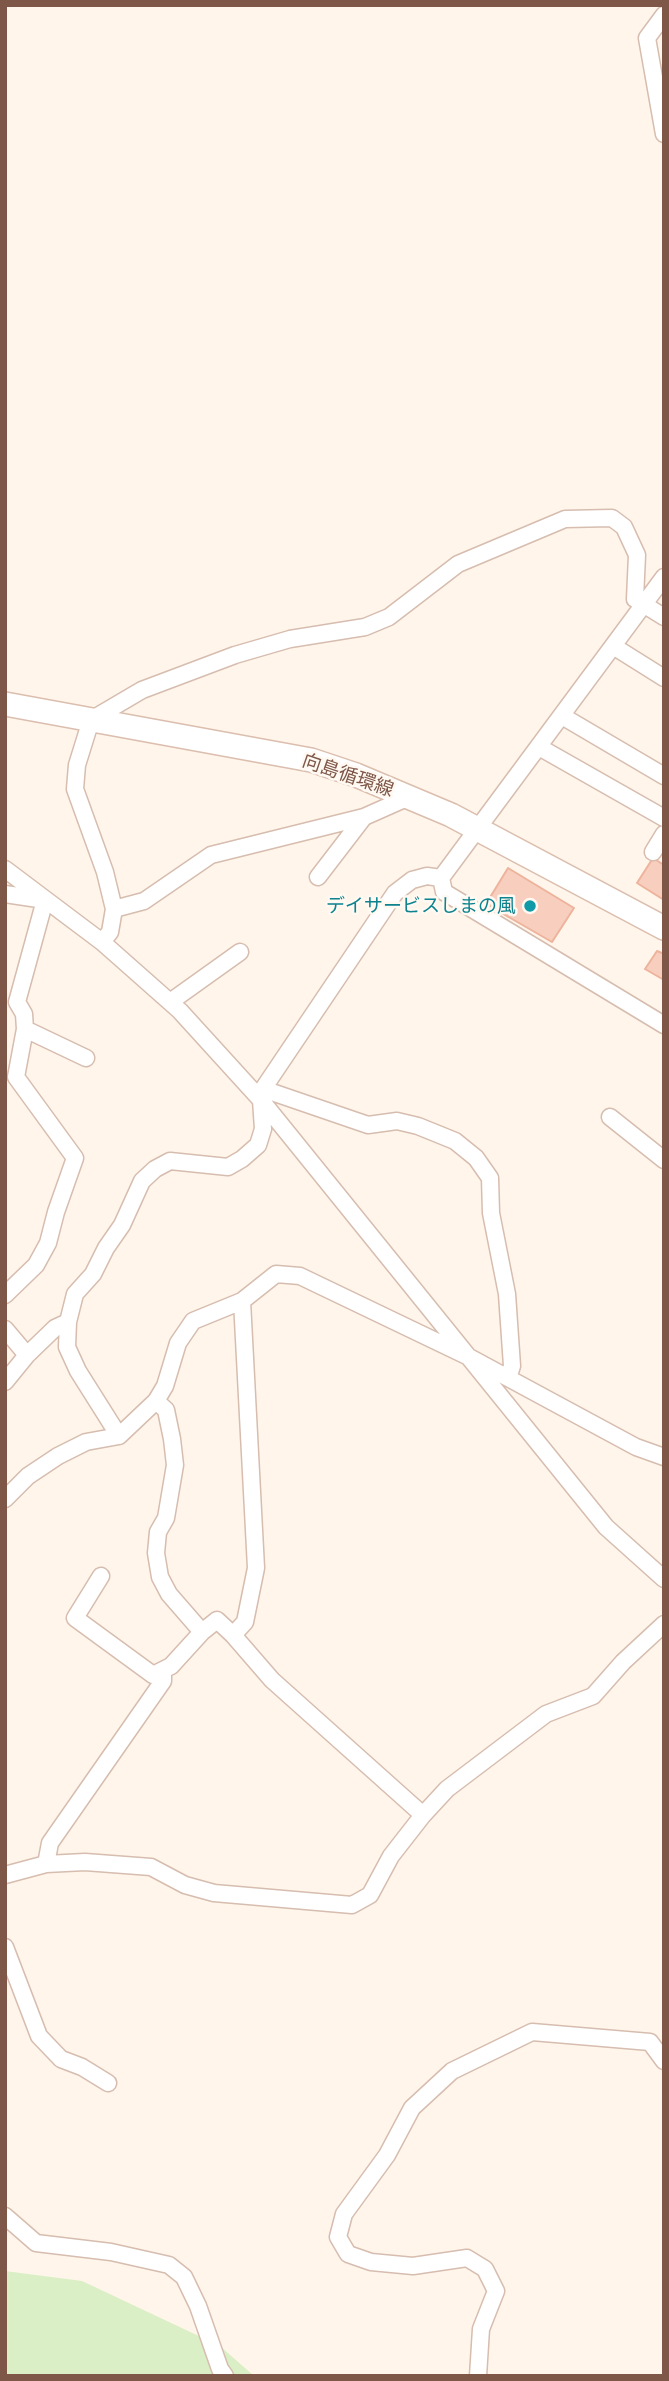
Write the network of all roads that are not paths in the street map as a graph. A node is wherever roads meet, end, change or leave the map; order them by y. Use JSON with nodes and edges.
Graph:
{"nodes":[{"id":1,"x":664,"y":15,"type":"edge"},
{"id":2,"x":664,"y":134,"type":"edge"},
{"id":3,"x":664,"y":577,"type":"edge"},
{"id":4,"x":644,"y":604,"type":"junction"},
{"id":5,"x":664,"y":617,"type":"edge"},
{"id":6,"x":613,"y":646,"type":"junction"},
{"id":7,"x":664,"y":678,"type":"edge"},
{"id":8,"x":5,"y":704,"type":"edge"},
{"id":9,"x":562,"y":716,"type":"junction"},
{"id":10,"x":91,"y":720,"type":"junction"},
{"id":11,"x":539,"y":747,"type":"junction"},
{"id":12,"x":664,"y":776,"type":"edge"},
{"id":13,"x":409,"y":797,"type":"junction"},
{"id":14,"x":364,"y":817,"type":"junction"},
{"id":15,"x":664,"y":818,"type":"edge"},
{"id":16,"x":478,"y":830,"type":"junction"},
{"id":17,"x":664,"y":834,"type":"edge"},
{"id":18,"x":653,"y":852,"type":"dead end"},
{"id":19,"x":5,"y":869,"type":"edge"},
{"id":20,"x":318,"y":877,"type":"dead end"},
{"id":21,"x":441,"y":878,"type":"junction"},
{"id":22,"x":5,"y":894,"type":"edge"},
{"id":23,"x":45,"y":900,"type":"junction"},
{"id":24,"x":114,"y":909,"type":"junction"},
{"id":25,"x":664,"y":928,"type":"edge"},
{"id":26,"x":102,"y":942,"type":"junction"},
{"id":27,"x":240,"y":952,"type":"dead end"},
{"id":28,"x":170,"y":1002,"type":"junction"},
{"id":29,"x":11,"y":1004,"type":"edge"},
{"id":30,"x":664,"y":1025,"type":"edge"},
{"id":31,"x":25,"y":1029,"type":"junction"},
{"id":32,"x":86,"y":1058,"type":"dead end"},
{"id":33,"x":262,"y":1094,"type":"junction"},
{"id":34,"x":610,"y":1117,"type":"dead end"},
{"id":35,"x":664,"y":1160,"type":"edge"},
{"id":36,"x":5,"y":1295,"type":"edge"},
{"id":37,"x":242,"y":1301,"type":"junction"},
{"id":38,"x":68,"y":1322,"type":"junction"},
{"id":39,"x":5,"y":1329,"type":"edge"},
{"id":40,"x":27,"y":1355,"type":"junction"},
{"id":41,"x":471,"y":1358,"type":"junction"},
{"id":42,"x":508,"y":1378,"type":"junction"},
{"id":43,"x":5,"y":1382,"type":"edge"},
{"id":44,"x":156,"y":1401,"type":"junction"},
{"id":45,"x":119,"y":1436,"type":"junction"},
{"id":46,"x":664,"y":1457,"type":"edge"},
{"id":47,"x":5,"y":1499,"type":"edge"},
{"id":48,"x":101,"y":1576,"type":"dead end"},
{"id":49,"x":664,"y":1579,"type":"edge"},
{"id":50,"x":664,"y":1624,"type":"edge"},
{"id":51,"x":202,"y":1632,"type":"junction"},
{"id":52,"x":233,"y":1635,"type":"junction"},
{"id":53,"x":163,"y":1672,"type":"junction"},
{"id":54,"x":423,"y":1815,"type":"junction"},
{"id":55,"x":46,"y":1864,"type":"junction"},
{"id":56,"x":5,"y":1875,"type":"edge"},
{"id":57,"x":5,"y":1947,"type":"edge"},
{"id":58,"x":664,"y":2061,"type":"edge"},
{"id":59,"x":108,"y":2083,"type":"dead end"},
{"id":60,"x":5,"y":2216,"type":"edge"},
{"id":61,"x":225,"y":2376,"type":"edge"},
{"id":62,"x":478,"y":2376,"type":"edge"}],
"edges":[{"from":1,"to":2,"type":"street"},
{"from":3,"to":4,"type":"street"},
{"from":4,"to":5,"type":"street"},
{"from":4,"to":6,"type":"street"},
{"from":4,"to":10,"type":"street"},
{"from":6,"to":7,"type":"street"},
{"from":6,"to":9,"type":"street"},
{"from":8,"to":10,"type":"main road","name":"向島循環線"},
{"from":9,"to":11,"type":"street"},
{"from":9,"to":12,"type":"street"},
{"from":10,"to":13,"type":"main road","name":"向島循環線"},
{"from":10,"to":24,"type":"street"},
{"from":11,"to":15,"type":"street"},
{"from":11,"to":16,"type":"street"},
{"from":13,"to":14,"type":"street"},
{"from":13,"to":16,"type":"main road","name":"向島循環線"},
{"from":14,"to":20,"type":"street"},
{"from":14,"to":24,"type":"street"},
{"from":16,"to":21,"type":"street"},
{"from":16,"to":25,"type":"main road","name":"向島循環線"},
{"from":17,"to":18,"type":"street"},
{"from":19,"to":23,"type":"street"},
{"from":21,"to":30,"type":"street"},
{"from":21,"to":33,"type":"street"},
{"from":22,"to":23,"type":"street"},
{"from":23,"to":26,"type":"street"},
{"from":23,"to":29,"type":"street"},
{"from":24,"to":26,"type":"street"},
{"from":26,"to":28,"type":"street"},
{"from":27,"to":28,"type":"street"},
{"from":28,"to":33,"type":"street"},
{"from":29,"to":31,"type":"street"},
{"from":31,"to":32,"type":"street"},
{"from":31,"to":36,"type":"street"},
{"from":33,"to":38,"type":"street"},
{"from":33,"to":41,"type":"street"},
{"from":33,"to":42,"type":"street"},
{"from":34,"to":35,"type":"street"},
{"from":37,"to":41,"type":"street"},
{"from":37,"to":44,"type":"street"},
{"from":37,"to":52,"type":"street"},
{"from":38,"to":40,"type":"street"},
{"from":38,"to":45,"type":"street"},
{"from":39,"to":40,"type":"street"},
{"from":40,"to":43,"type":"street"},
{"from":41,"to":42,"type":"street"},
{"from":41,"to":49,"type":"street"},
{"from":42,"to":46,"type":"street"},
{"from":44,"to":45,"type":"street"},
{"from":44,"to":51,"type":"street"},
{"from":45,"to":47,"type":"street"},
{"from":48,"to":53,"type":"street"},
{"from":50,"to":54,"type":"street"},
{"from":51,"to":52,"type":"street"},
{"from":51,"to":53,"type":"street"},
{"from":52,"to":54,"type":"street"},
{"from":53,"to":55,"type":"street"},
{"from":54,"to":55,"type":"street"},
{"from":55,"to":56,"type":"street"},
{"from":57,"to":59,"type":"street"},
{"from":58,"to":62,"type":"street"},
{"from":60,"to":61,"type":"street"}]}
